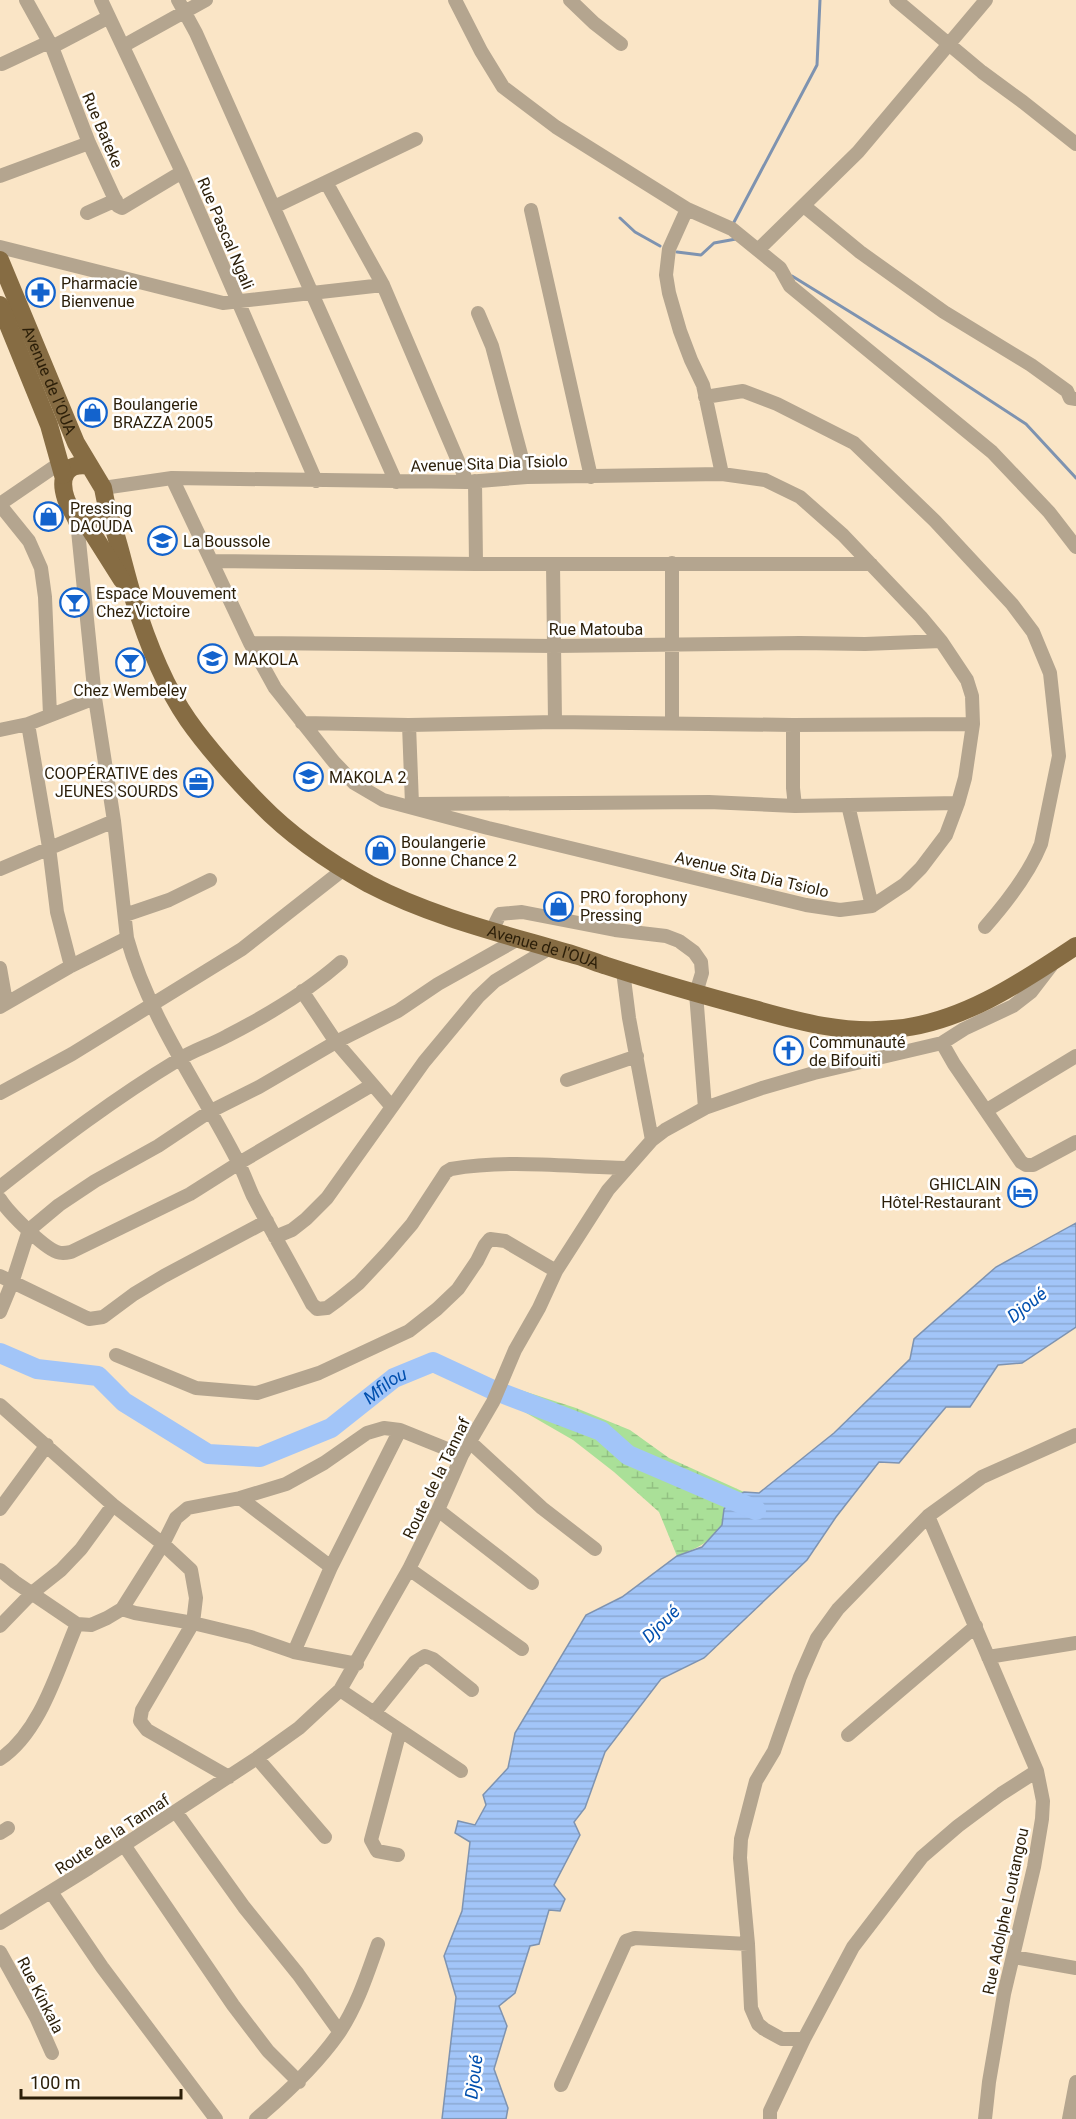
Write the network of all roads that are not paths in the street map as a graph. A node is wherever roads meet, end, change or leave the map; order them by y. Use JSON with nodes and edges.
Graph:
{"nodes":[{"id":1,"x":26,"y":0,"type":"edge"},
{"id":2,"x":101,"y":0,"type":"edge"},
{"id":3,"x":206,"y":0,"type":"edge"},
{"id":4,"x":456,"y":0,"type":"edge"},
{"id":5,"x":570,"y":0,"type":"edge"},
{"id":6,"x":896,"y":0,"type":"edge"},
{"id":7,"x":986,"y":0,"type":"edge"},
{"id":8,"x":181,"y":6,"type":"edge"},
{"id":9,"x":109,"y":17,"type":"junction"},
{"id":10,"x":621,"y":44,"type":"dead end"},
{"id":11,"x":950,"y":44,"type":"junction"},
{"id":12,"x":50,"y":45,"type":"junction"},
{"id":13,"x":123,"y":46,"type":"junction"},
{"id":14,"x":2,"y":64,"type":"dead end"},
{"id":15,"x":416,"y":139,"type":"dead end"},
{"id":16,"x":88,"y":143,"type":"junction"},
{"id":17,"x":1076,"y":144,"type":"edge"},
{"id":18,"x":182,"y":172,"type":"junction"},
{"id":19,"x":0,"y":176,"type":"edge"},
{"id":20,"x":326,"y":182,"type":"junction"},
{"id":21,"x":116,"y":200,"type":"junction"},
{"id":22,"x":804,"y":206,"type":"junction"},
{"id":23,"x":273,"y":207,"type":"junction"},
{"id":24,"x":687,"y":209,"type":"junction"},
{"id":25,"x":531,"y":210,"type":"dead end"},
{"id":26,"x":87,"y":213,"type":"dead end"},
{"id":27,"x":0,"y":247,"type":"edge"},
{"id":28,"x":759,"y":249,"type":"junction"},
{"id":29,"x":0,"y":260,"type":"edge"},
{"id":30,"x":383,"y":285,"type":"junction"},
{"id":31,"x":311,"y":292,"type":"junction"},
{"id":32,"x":238,"y":301,"type":"junction"},
{"id":33,"x":0,"y":308,"type":"edge"},
{"id":34,"x":478,"y":313,"type":"dead end"},
{"id":35,"x":705,"y":397,"type":"junction"},
{"id":36,"x":1076,"y":399,"type":"edge"},
{"id":37,"x":90,"y":466,"type":"junction"},
{"id":38,"x":62,"y":469,"type":"junction"},
{"id":39,"x":722,"y":474,"type":"junction"},
{"id":40,"x":527,"y":477,"type":"junction"},
{"id":41,"x":591,"y":477,"type":"junction"},
{"id":42,"x":172,"y":478,"type":"junction"},
{"id":43,"x":316,"y":481,"type":"junction"},
{"id":44,"x":396,"y":482,"type":"junction"},
{"id":45,"x":471,"y":482,"type":"junction"},
{"id":46,"x":103,"y":488,"type":"junction"},
{"id":47,"x":0,"y":504,"type":"edge"},
{"id":48,"x":107,"y":508,"type":"junction"},
{"id":49,"x":81,"y":522,"type":"junction"},
{"id":50,"x":1076,"y":547,"type":"edge"},
{"id":51,"x":212,"y":561,"type":"junction"},
{"id":52,"x":672,"y":563,"type":"junction"},
{"id":53,"x":476,"y":564,"type":"junction"},
{"id":54,"x":553,"y":564,"type":"junction"},
{"id":55,"x":871,"y":564,"type":"junction"},
{"id":56,"x":133,"y":598,"type":"junction"},
{"id":57,"x":941,"y":642,"type":"junction"},
{"id":58,"x":250,"y":643,"type":"junction"},
{"id":59,"x":672,"y":645,"type":"junction"},
{"id":60,"x":554,"y":646,"type":"junction"},
{"id":61,"x":95,"y":698,"type":"junction"},
{"id":62,"x":50,"y":716,"type":"junction"},
{"id":63,"x":302,"y":723,"type":"junction"},
{"id":64,"x":555,"y":723,"type":"junction"},
{"id":65,"x":28,"y":724,"type":"junction"},
{"id":66,"x":672,"y":724,"type":"junction"},
{"id":67,"x":974,"y":724,"type":"junction"},
{"id":68,"x":409,"y":725,"type":"junction"},
{"id":69,"x":793,"y":725,"type":"junction"},
{"id":70,"x":0,"y":730,"type":"edge"},
{"id":71,"x":384,"y":800,"type":"junction"},
{"id":72,"x":958,"y":803,"type":"junction"},
{"id":73,"x":412,"y":804,"type":"junction"},
{"id":74,"x":848,"y":805,"type":"junction"},
{"id":75,"x":795,"y":806,"type":"junction"},
{"id":76,"x":114,"y":821,"type":"junction"},
{"id":77,"x":49,"y":847,"type":"junction"},
{"id":78,"x":0,"y":869,"type":"edge"},
{"id":79,"x":344,"y":869,"type":"junction"},
{"id":80,"x":210,"y":879,"type":"dead end"},
{"id":81,"x":872,"y":906,"type":"junction"},
{"id":82,"x":125,"y":915,"type":"junction"},
{"id":83,"x":985,"y":927,"type":"dead end"},
{"id":84,"x":492,"y":930,"type":"junction"},
{"id":85,"x":127,"y":938,"type":"junction"},
{"id":86,"x":520,"y":938,"type":"junction"},
{"id":87,"x":1076,"y":946,"type":"edge"},
{"id":88,"x":550,"y":948,"type":"junction"},
{"id":89,"x":1058,"y":958,"type":"junction"},
{"id":90,"x":341,"y":962,"type":"dead end"},
{"id":91,"x":71,"y":966,"type":"junction"},
{"id":92,"x":0,"y":968,"type":"edge"},
{"id":93,"x":623,"y":971,"type":"junction"},
{"id":94,"x":303,"y":991,"type":"junction"},
{"id":95,"x":696,"y":993,"type":"junction"},
{"id":96,"x":154,"y":1004,"type":"junction"},
{"id":97,"x":3,"y":1005,"type":"edge"},
{"id":98,"x":336,"y":1042,"type":"junction"},
{"id":99,"x":942,"y":1043,"type":"junction"},
{"id":100,"x":637,"y":1056,"type":"junction"},
{"id":101,"x":1076,"y":1056,"type":"edge"},
{"id":102,"x":180,"y":1058,"type":"junction"},
{"id":103,"x":567,"y":1080,"type":"dead end"},
{"id":104,"x":372,"y":1085,"type":"junction"},
{"id":105,"x":0,"y":1094,"type":"edge"},
{"id":106,"x":392,"y":1107,"type":"junction"},
{"id":107,"x":705,"y":1108,"type":"junction"},
{"id":108,"x":987,"y":1110,"type":"junction"},
{"id":109,"x":209,"y":1112,"type":"junction"},
{"id":110,"x":652,"y":1140,"type":"junction"},
{"id":111,"x":1076,"y":1142,"type":"edge"},
{"id":112,"x":239,"y":1163,"type":"junction"},
{"id":113,"x":626,"y":1168,"type":"junction"},
{"id":114,"x":0,"y":1187,"type":"edge"},
{"id":115,"x":0,"y":1199,"type":"edge"},
{"id":116,"x":267,"y":1221,"type":"junction"},
{"id":117,"x":29,"y":1230,"type":"junction"},
{"id":118,"x":275,"y":1237,"type":"junction"},
{"id":119,"x":556,"y":1271,"type":"junction"},
{"id":120,"x":6,"y":1280,"type":"edge"},
{"id":121,"x":0,"y":1312,"type":"edge"},
{"id":122,"x":116,"y":1355,"type":"dead end"},
{"id":123,"x":0,"y":1405,"type":"edge"},
{"id":124,"x":400,"y":1430,"type":"junction"},
{"id":125,"x":1076,"y":1435,"type":"edge"},
{"id":126,"x":470,"y":1442,"type":"junction"},
{"id":127,"x":47,"y":1445,"type":"junction"},
{"id":128,"x":462,"y":1455,"type":"junction"},
{"id":129,"x":240,"y":1498,"type":"junction"},
{"id":130,"x":113,"y":1505,"type":"junction"},
{"id":131,"x":0,"y":1509,"type":"edge"},
{"id":132,"x":438,"y":1510,"type":"junction"},
{"id":133,"x":928,"y":1516,"type":"junction"},
{"id":134,"x":162,"y":1544,"type":"junction"},
{"id":135,"x":595,"y":1549,"type":"dead end"},
{"id":136,"x":331,"y":1567,"type":"junction"},
{"id":137,"x":409,"y":1569,"type":"junction"},
{"id":138,"x":0,"y":1570,"type":"edge"},
{"id":139,"x":532,"y":1583,"type":"dead end"},
{"id":140,"x":32,"y":1593,"type":"junction"},
{"id":141,"x":122,"y":1609,"type":"junction"},
{"id":142,"x":193,"y":1623,"type":"junction"},
{"id":143,"x":77,"y":1624,"type":"junction"},
{"id":144,"x":0,"y":1626,"type":"edge"},
{"id":145,"x":976,"y":1626,"type":"junction"},
{"id":146,"x":1076,"y":1643,"type":"edge"},
{"id":147,"x":522,"y":1649,"type":"dead end"},
{"id":148,"x":294,"y":1652,"type":"junction"},
{"id":149,"x":988,"y":1657,"type":"junction"},
{"id":150,"x":357,"y":1664,"type":"junction"},
{"id":151,"x":340,"y":1690,"type":"junction"},
{"id":152,"x":472,"y":1690,"type":"dead end"},
{"id":153,"x":374,"y":1713,"type":"junction"},
{"id":154,"x":400,"y":1731,"type":"junction"},
{"id":155,"x":848,"y":1735,"type":"dead end"},
{"id":156,"x":257,"y":1758,"type":"junction"},
{"id":157,"x":0,"y":1759,"type":"edge"},
{"id":158,"x":461,"y":1771,"type":"dead end"},
{"id":159,"x":1037,"y":1771,"type":"junction"},
{"id":160,"x":228,"y":1778,"type":"junction"},
{"id":161,"x":176,"y":1812,"type":"junction"},
{"id":162,"x":325,"y":1837,"type":"dead end"},
{"id":163,"x":124,"y":1845,"type":"junction"},
{"id":164,"x":398,"y":1855,"type":"dead end"},
{"id":165,"x":51,"y":1892,"type":"junction"},
{"id":166,"x":0,"y":1923,"type":"edge"},
{"id":167,"x":378,"y":1944,"type":"dead end"},
{"id":168,"x":748,"y":1944,"type":"junction"},
{"id":169,"x":0,"y":1952,"type":"edge"},
{"id":170,"x":1014,"y":1957,"type":"junction"},
{"id":171,"x":1076,"y":1968,"type":"edge"},
{"id":172,"x":339,"y":2031,"type":"junction"},
{"id":173,"x":804,"y":2039,"type":"junction"},
{"id":174,"x":52,"y":2053,"type":"dead end"},
{"id":175,"x":299,"y":2082,"type":"junction"},
{"id":176,"x":1076,"y":2082,"type":"edge"},
{"id":177,"x":561,"y":2085,"type":"dead end"},
{"id":178,"x":216,"y":2119,"type":"edge"},
{"id":179,"x":256,"y":2119,"type":"edge"},
{"id":180,"x":770,"y":2119,"type":"edge"},
{"id":181,"x":985,"y":2119,"type":"edge"},
{"id":182,"x":1069,"y":2119,"type":"edge"}],
"edges":[{"from":1,"to":12,"type":"street","name":"Rue Bateke"},
{"from":2,"to":9,"type":"street","name":"Rue Pascal Ngali"},
{"from":3,"to":8,"type":"street"},
{"from":4,"to":24,"type":"street"},
{"from":5,"to":10,"type":"street"},
{"from":6,"to":11,"type":"street"},
{"from":7,"to":11,"type":"street"},
{"from":8,"to":13,"type":"street"},
{"from":8,"to":23,"type":"street"},
{"from":9,"to":12,"type":"street"},
{"from":9,"to":13,"type":"street","name":"Rue Pascal Ngali"},
{"from":11,"to":17,"type":"street"},
{"from":11,"to":22,"type":"street"},
{"from":12,"to":14,"type":"street"},
{"from":12,"to":16,"type":"street","name":"Rue Bateke"},
{"from":13,"to":18,"type":"street","name":"Rue Pascal Ngali"},
{"from":15,"to":20,"type":"street"},
{"from":16,"to":19,"type":"street"},
{"from":16,"to":21,"type":"street","name":"Rue Bateke"},
{"from":18,"to":21,"type":"street"},
{"from":18,"to":32,"type":"street","name":"Rue Pascal Ngali"},
{"from":20,"to":23,"type":"street"},
{"from":20,"to":30,"type":"street"},
{"from":21,"to":26,"type":"street"},
{"from":22,"to":28,"type":"street"},
{"from":22,"to":36,"type":"street"},
{"from":23,"to":31,"type":"street"},
{"from":24,"to":28,"type":"street"},
{"from":24,"to":35,"type":"street"},
{"from":25,"to":41,"type":"street"},
{"from":27,"to":32,"type":"street"},
{"from":28,"to":50,"type":"street"},
{"from":29,"to":37,"type":"main road","name":"Avenue de l'OUA"},
{"from":30,"to":31,"type":"street"},
{"from":30,"to":45,"type":"street"},
{"from":31,"to":32,"type":"street"},
{"from":31,"to":44,"type":"street"},
{"from":32,"to":43,"type":"street","name":"Rue Pascal Ngali"},
{"from":33,"to":38,"type":"main road","name":"Avenue de l'OUA"},
{"from":34,"to":40,"type":"street"},
{"from":35,"to":39,"type":"street"},
{"from":35,"to":83,"type":"street"},
{"from":37,"to":38,"type":"main road"},
{"from":37,"to":46,"type":"main road","name":"Avenue de l'OUA"},
{"from":38,"to":47,"type":"street"},
{"from":38,"to":49,"type":"main road","name":"Avenue de l'OUA"},
{"from":39,"to":41,"type":"street","name":"Avenue Sita Dia Tsiolo"},
{"from":39,"to":55,"type":"street","name":"Avenue Sita Dia Tsiolo"},
{"from":40,"to":41,"type":"street","name":"Avenue Sita Dia Tsiolo"},
{"from":40,"to":45,"type":"street","name":"Avenue Sita Dia Tsiolo"},
{"from":42,"to":43,"type":"street","name":"Avenue Sita Dia Tsiolo"},
{"from":42,"to":46,"type":"street","name":"Avenue Sita Dia Tsiolo"},
{"from":42,"to":51,"type":"street","name":"Avenue Sita Dia Tsiolo"},
{"from":43,"to":44,"type":"street","name":"Avenue Sita Dia Tsiolo"},
{"from":44,"to":45,"type":"street","name":"Avenue Sita Dia Tsiolo"},
{"from":45,"to":53,"type":"street"},
{"from":46,"to":48,"type":"main road","name":"Avenue de l'OUA"},
{"from":47,"to":62,"type":"street"},
{"from":48,"to":49,"type":"main road"},
{"from":48,"to":56,"type":"main road","name":"Avenue de l'OUA"},
{"from":49,"to":56,"type":"main road","name":"Avenue de l'OUA"},
{"from":49,"to":61,"type":"street"},
{"from":51,"to":53,"type":"street"},
{"from":51,"to":58,"type":"street","name":"Avenue Sita Dia Tsiolo"},
{"from":52,"to":54,"type":"street"},
{"from":52,"to":55,"type":"street"},
{"from":52,"to":59,"type":"street"},
{"from":53,"to":54,"type":"street"},
{"from":54,"to":60,"type":"street"},
{"from":55,"to":57,"type":"street","name":"Avenue Sita Dia Tsiolo"},
{"from":56,"to":79,"type":"main road","name":"Avenue de l'OUA"},
{"from":57,"to":59,"type":"street","name":"Rue Matouba"},
{"from":57,"to":67,"type":"street","name":"Avenue Sita Dia Tsiolo"},
{"from":58,"to":60,"type":"street","name":"Rue Matouba"},
{"from":58,"to":63,"type":"street","name":"Avenue Sita Dia Tsiolo"},
{"from":59,"to":60,"type":"street","name":"Rue Matouba"},
{"from":59,"to":66,"type":"street"},
{"from":60,"to":64,"type":"street"},
{"from":61,"to":62,"type":"street"},
{"from":61,"to":76,"type":"street"},
{"from":62,"to":65,"type":"street"},
{"from":63,"to":68,"type":"street"},
{"from":63,"to":71,"type":"street","name":"Avenue Sita Dia Tsiolo"},
{"from":64,"to":66,"type":"street"},
{"from":64,"to":68,"type":"street"},
{"from":65,"to":70,"type":"street"},
{"from":65,"to":77,"type":"street"},
{"from":66,"to":69,"type":"street"},
{"from":67,"to":69,"type":"street"},
{"from":67,"to":72,"type":"street","name":"Avenue Sita Dia Tsiolo"},
{"from":68,"to":73,"type":"street"},
{"from":69,"to":75,"type":"street"},
{"from":71,"to":73,"type":"street"},
{"from":71,"to":81,"type":"street","name":"Avenue Sita Dia Tsiolo"},
{"from":72,"to":74,"type":"street"},
{"from":72,"to":81,"type":"street","name":"Avenue Sita Dia Tsiolo"},
{"from":73,"to":75,"type":"street"},
{"from":74,"to":75,"type":"street"},
{"from":74,"to":81,"type":"street"},
{"from":76,"to":77,"type":"street"},
{"from":76,"to":82,"type":"street"},
{"from":77,"to":78,"type":"street"},
{"from":77,"to":91,"type":"street"},
{"from":79,"to":84,"type":"main road","name":"Avenue de l'OUA"},
{"from":79,"to":96,"type":"street"},
{"from":80,"to":82,"type":"street"},
{"from":82,"to":85,"type":"street"},
{"from":84,"to":86,"type":"main road","name":"Avenue de l'OUA"},
{"from":84,"to":95,"type":"street"},
{"from":85,"to":91,"type":"street"},
{"from":85,"to":96,"type":"street"},
{"from":86,"to":88,"type":"main road","name":"Avenue de l'OUA"},
{"from":86,"to":98,"type":"street"},
{"from":87,"to":89,"type":"main road","name":"Avenue de l'OUA"},
{"from":88,"to":93,"type":"main road","name":"Avenue de l'OUA"},
{"from":88,"to":106,"type":"street"},
{"from":89,"to":95,"type":"main road","name":"Avenue de l'OUA"},
{"from":89,"to":99,"type":"street","name":"Route de la Tannaf"},
{"from":90,"to":94,"type":"street"},
{"from":91,"to":97,"type":"street"},
{"from":92,"to":97,"type":"street"},
{"from":93,"to":95,"type":"main road","name":"Avenue de l'OUA"},
{"from":93,"to":100,"type":"street"},
{"from":94,"to":98,"type":"street"},
{"from":94,"to":102,"type":"street"},
{"from":95,"to":107,"type":"street"},
{"from":96,"to":102,"type":"street"},
{"from":96,"to":105,"type":"street"},
{"from":98,"to":104,"type":"street"},
{"from":98,"to":109,"type":"street"},
{"from":99,"to":107,"type":"street","name":"Route de la Tannaf"},
{"from":99,"to":108,"type":"street"},
{"from":100,"to":103,"type":"street"},
{"from":100,"to":110,"type":"street"},
{"from":101,"to":108,"type":"street"},
{"from":102,"to":109,"type":"street"},
{"from":102,"to":114,"type":"street"},
{"from":104,"to":106,"type":"street"},
{"from":104,"to":112,"type":"street"},
{"from":106,"to":118,"type":"street"},
{"from":107,"to":110,"type":"street","name":"Route de la Tannaf"},
{"from":108,"to":111,"type":"street"},
{"from":109,"to":112,"type":"street"},
{"from":109,"to":117,"type":"street"},
{"from":110,"to":113,"type":"street","name":"Route de la Tannaf"},
{"from":112,"to":116,"type":"street"},
{"from":112,"to":117,"type":"street"},
{"from":113,"to":118,"type":"street"},
{"from":113,"to":119,"type":"street","name":"Route de la Tannaf"},
{"from":115,"to":117,"type":"street"},
{"from":116,"to":118,"type":"street"},
{"from":116,"to":120,"type":"street"},
{"from":117,"to":120,"type":"street"},
{"from":119,"to":122,"type":"street"},
{"from":119,"to":126,"type":"street","name":"Route de la Tannaf"},
{"from":120,"to":121,"type":"street"},
{"from":123,"to":127,"type":"street"},
{"from":124,"to":128,"type":"street"},
{"from":124,"to":129,"type":"street"},
{"from":124,"to":136,"type":"street"},
{"from":125,"to":133,"type":"street"},
{"from":126,"to":128,"type":"street","name":"Route de la Tannaf"},
{"from":126,"to":135,"type":"street"},
{"from":127,"to":130,"type":"street"},
{"from":127,"to":131,"type":"street"},
{"from":128,"to":132,"type":"street","name":"Route de la Tannaf"},
{"from":129,"to":134,"type":"street"},
{"from":129,"to":136,"type":"street"},
{"from":130,"to":134,"type":"street"},
{"from":130,"to":140,"type":"street"},
{"from":132,"to":137,"type":"street","name":"Route de la Tannaf"},
{"from":132,"to":139,"type":"street"},
{"from":133,"to":145,"type":"street","name":"Rue Adolphe Loutangou"},
{"from":133,"to":168,"type":"street"},
{"from":134,"to":141,"type":"street"},
{"from":134,"to":142,"type":"street"},
{"from":136,"to":148,"type":"street"},
{"from":137,"to":147,"type":"street"},
{"from":137,"to":150,"type":"street","name":"Route de la Tannaf"},
{"from":138,"to":140,"type":"street"},
{"from":140,"to":143,"type":"street"},
{"from":140,"to":144,"type":"street"},
{"from":141,"to":142,"type":"street"},
{"from":141,"to":143,"type":"street"},
{"from":142,"to":148,"type":"street"},
{"from":142,"to":160,"type":"street"},
{"from":143,"to":157,"type":"street"},
{"from":145,"to":149,"type":"street","name":"Rue Adolphe Loutangou"},
{"from":145,"to":155,"type":"street"},
{"from":146,"to":149,"type":"street"},
{"from":148,"to":150,"type":"street"},
{"from":149,"to":159,"type":"street","name":"Rue Adolphe Loutangou"},
{"from":150,"to":151,"type":"street","name":"Route de la Tannaf"},
{"from":151,"to":153,"type":"street"},
{"from":151,"to":156,"type":"street","name":"Route de la Tannaf"},
{"from":152,"to":153,"type":"street"},
{"from":153,"to":154,"type":"street"},
{"from":154,"to":158,"type":"street"},
{"from":154,"to":164,"type":"street"},
{"from":156,"to":160,"type":"street","name":"Route de la Tannaf"},
{"from":156,"to":162,"type":"street"},
{"from":159,"to":170,"type":"street","name":"Rue Adolphe Loutangou"},
{"from":159,"to":173,"type":"street"},
{"from":160,"to":161,"type":"street","name":"Route de la Tannaf"},
{"from":161,"to":163,"type":"street","name":"Route de la Tannaf"},
{"from":161,"to":172,"type":"street"},
{"from":163,"to":165,"type":"street","name":"Route de la Tannaf"},
{"from":163,"to":175,"type":"street"},
{"from":165,"to":166,"type":"street","name":"Route de la Tannaf"},
{"from":165,"to":178,"type":"street"},
{"from":167,"to":172,"type":"street"},
{"from":168,"to":173,"type":"street"},
{"from":168,"to":177,"type":"street"},
{"from":169,"to":174,"type":"street","name":"Rue Kinkala"},
{"from":170,"to":171,"type":"street"},
{"from":170,"to":181,"type":"street","name":"Rue Adolphe Loutangou"},
{"from":172,"to":175,"type":"street"},
{"from":173,"to":180,"type":"street"},
{"from":175,"to":179,"type":"street"},
{"from":176,"to":182,"type":"street"}]}
